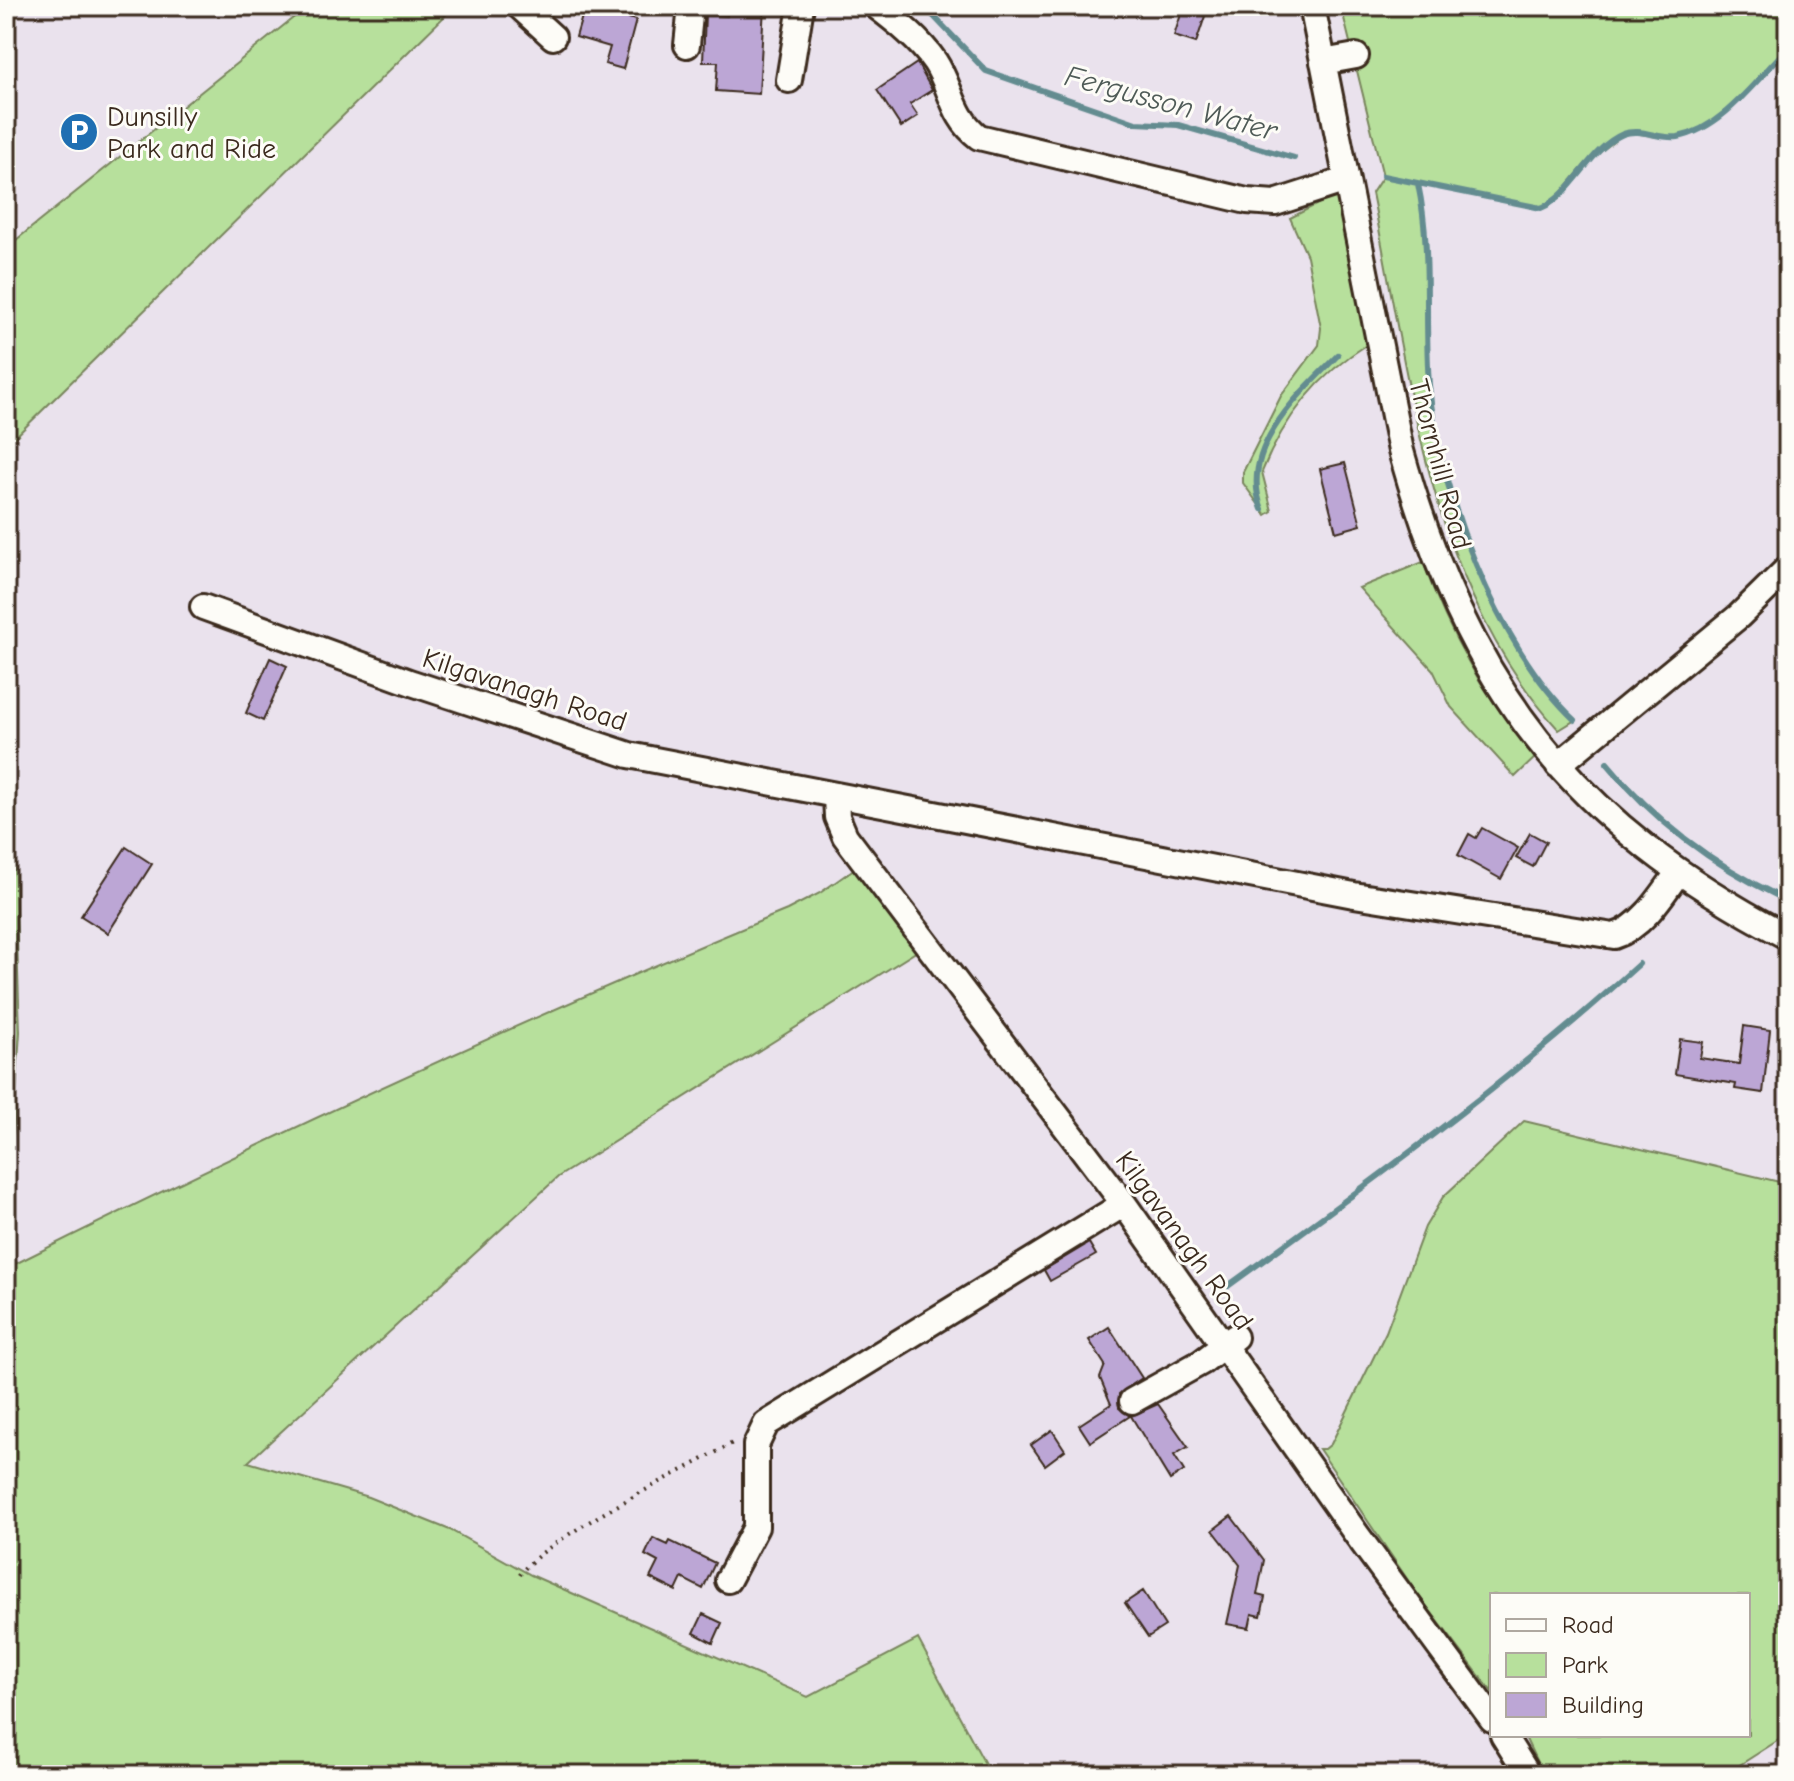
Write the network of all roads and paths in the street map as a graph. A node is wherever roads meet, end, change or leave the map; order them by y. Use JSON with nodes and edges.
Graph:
{"nodes":[{"id":1,"x":519,"y":6,"type":"edge"},
{"id":2,"x":691,"y":6,"type":"edge"},
{"id":3,"x":801,"y":6,"type":"edge"},
{"id":4,"x":876,"y":6,"type":"edge"},
{"id":5,"x":1312,"y":6,"type":"edge"},
{"id":6,"x":553,"y":37,"type":"dead end"},
{"id":7,"x":687,"y":45,"type":"dead end"},
{"id":8,"x":1356,"y":56,"type":"dead end"},
{"id":9,"x":1323,"y":62,"type":"junction"},
{"id":10,"x":789,"y":80,"type":"dead end"},
{"id":11,"x":1346,"y":180,"type":"junction"},
{"id":12,"x":1783,"y":572,"type":"edge"},
{"id":13,"x":203,"y":607,"type":"dead end"},
{"id":14,"x":1591,"y":718,"type":"dead end"},
{"id":15,"x":1582,"y":745,"type":"junction"},
{"id":16,"x":1611,"y":745,"type":"dead end"},
{"id":17,"x":1558,"y":765,"type":"junction"},
{"id":18,"x":836,"y":797,"type":"junction"},
{"id":19,"x":1677,"y":874,"type":"junction"},
{"id":20,"x":1788,"y":937,"type":"edge"},
{"id":21,"x":1124,"y":1204,"type":"junction"},
{"id":22,"x":1230,"y":1341,"type":"junction"},
{"id":23,"x":1132,"y":1401,"type":"dead end"},
{"id":24,"x":766,"y":1424,"type":"junction"},
{"id":25,"x":520,"y":1575,"type":"dead end"},
{"id":26,"x":728,"y":1580,"type":"dead end"},
{"id":27,"x":1490,"y":1716,"type":"edge"},
{"id":28,"x":1504,"y":1737,"type":"edge"},
{"id":29,"x":1528,"y":1775,"type":"edge"}],
"edges":[{"from":1,"to":6,"type":"street"},
{"from":2,"to":7,"type":"street"},
{"from":3,"to":10,"type":"street"},
{"from":4,"to":11,"type":"street"},
{"from":5,"to":9,"type":"street","name":"Thornhill Road"},
{"from":8,"to":9,"type":"street"},
{"from":9,"to":11,"type":"street","name":"Thornhill Road"},
{"from":11,"to":17,"type":"street","name":"Thornhill Road"},
{"from":12,"to":15,"type":"street"},
{"from":13,"to":18,"type":"street","name":"Kilgavanagh Road"},
{"from":14,"to":15,"type":"street"},
{"from":15,"to":16,"type":"street"},
{"from":15,"to":17,"type":"street"},
{"from":17,"to":19,"type":"street","name":"Thornhill Road"},
{"from":18,"to":19,"type":"street","name":"Kilgavanagh Road"},
{"from":18,"to":21,"type":"street","name":"Kilgavanagh Road"},
{"from":19,"to":20,"type":"street","name":"Thornhill Road"},
{"from":21,"to":22,"type":"street","name":"Kilgavanagh Road"},
{"from":21,"to":24,"type":"street"},
{"from":22,"to":23,"type":"street"},
{"from":22,"to":27,"type":"street","name":"Kilgavanagh Road"},
{"from":24,"to":25,"type":"path"},
{"from":24,"to":26,"type":"street"},
{"from":28,"to":29,"type":"street"}]}
